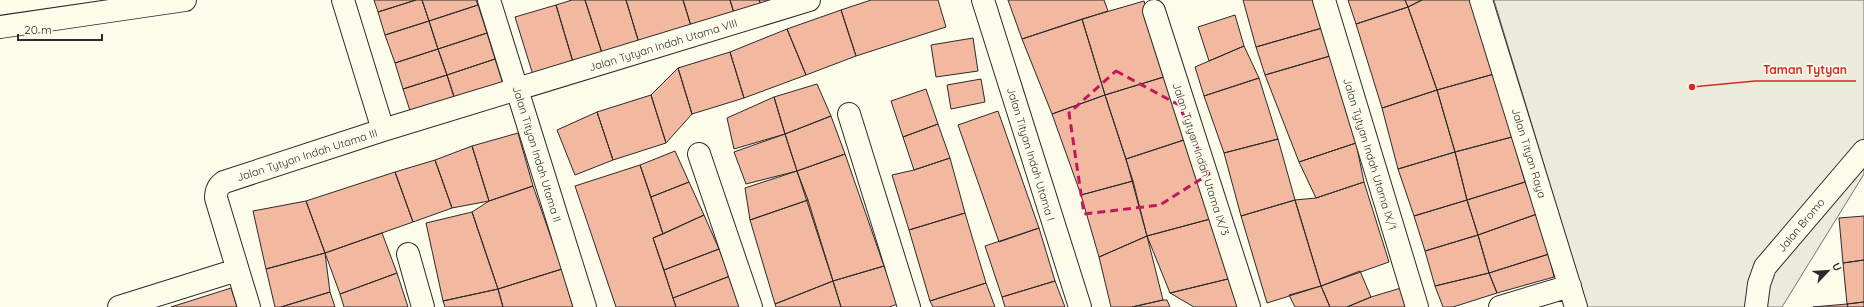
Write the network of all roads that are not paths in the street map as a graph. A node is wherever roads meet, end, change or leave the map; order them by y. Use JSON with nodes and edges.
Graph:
{"nodes":[{"id":1,"x":184,"y":0,"type":"edge"},
{"id":2,"x":343,"y":0,"type":"edge"},
{"id":3,"x":489,"y":0,"type":"edge"},
{"id":4,"x":808,"y":0,"type":"edge"},
{"id":5,"x":983,"y":0,"type":"edge"},
{"id":6,"x":1324,"y":0,"type":"edge"},
{"id":7,"x":1481,"y":0,"type":"edge"},
{"id":8,"x":1154,"y":11,"type":"dead end"},
{"id":9,"x":0,"y":27,"type":"edge"},
{"id":10,"x":517,"y":90,"type":"junction"},
{"id":11,"x":849,"y":114,"type":"dead end"},
{"id":12,"x":383,"y":130,"type":"junction"},
{"id":13,"x":1864,"y":150,"type":"edge"},
{"id":14,"x":699,"y":154,"type":"dead end"},
{"id":15,"x":408,"y":254,"type":"dead end"},
{"id":16,"x":237,"y":270,"type":"junction"},
{"id":17,"x":1570,"y":286,"type":"junction"},
{"id":18,"x":119,"y":307,"type":"edge"},
{"id":19,"x":249,"y":307,"type":"edge"},
{"id":20,"x":423,"y":307,"type":"edge"},
{"id":21,"x":585,"y":307,"type":"edge"},
{"id":22,"x":751,"y":307,"type":"edge"},
{"id":23,"x":909,"y":307,"type":"edge"},
{"id":24,"x":1080,"y":307,"type":"edge"},
{"id":25,"x":1249,"y":307,"type":"edge"},
{"id":26,"x":1417,"y":307,"type":"edge"},
{"id":27,"x":1500,"y":307,"type":"edge"},
{"id":28,"x":1576,"y":307,"type":"edge"},
{"id":29,"x":1756,"y":307,"type":"edge"}],
"edges":[{"from":1,"to":9,"type":"street"},
{"from":2,"to":12,"type":"street"},
{"from":3,"to":10,"type":"street","name":"Jalan Tityan Indah Utama II"},
{"from":4,"to":10,"type":"street","name":"Jalan Tytyan Indah Utama VIII"},
{"from":5,"to":24,"type":"street","name":"Jalan Tityan Indah Utama I"},
{"from":6,"to":26,"type":"street","name":"Jalan Tytyan Indah Utama IX/1"},
{"from":7,"to":17,"type":"street","name":"Jalan Tityan Raya"},
{"from":8,"to":25,"type":"street","name":"Jalan Tytyan Indah Utama IX/3"},
{"from":10,"to":12,"type":"street","name":"Jalan Tytyan Indah Utama III"},
{"from":10,"to":21,"type":"street","name":"Jalan Tityan Indah Utama II"},
{"from":11,"to":23,"type":"street"},
{"from":12,"to":16,"type":"street","name":"Jalan Tytyan Indah Utama III"},
{"from":13,"to":29,"type":"street","name":"Jalan Bromo"},
{"from":14,"to":22,"type":"street"},
{"from":15,"to":20,"type":"street"},
{"from":16,"to":18,"type":"street"},
{"from":16,"to":19,"type":"street","name":"Jalan Tytyan Indah Utama III"},
{"from":17,"to":27,"type":"street"},
{"from":17,"to":28,"type":"street","name":"Jalan Tityan Raya"}]}
